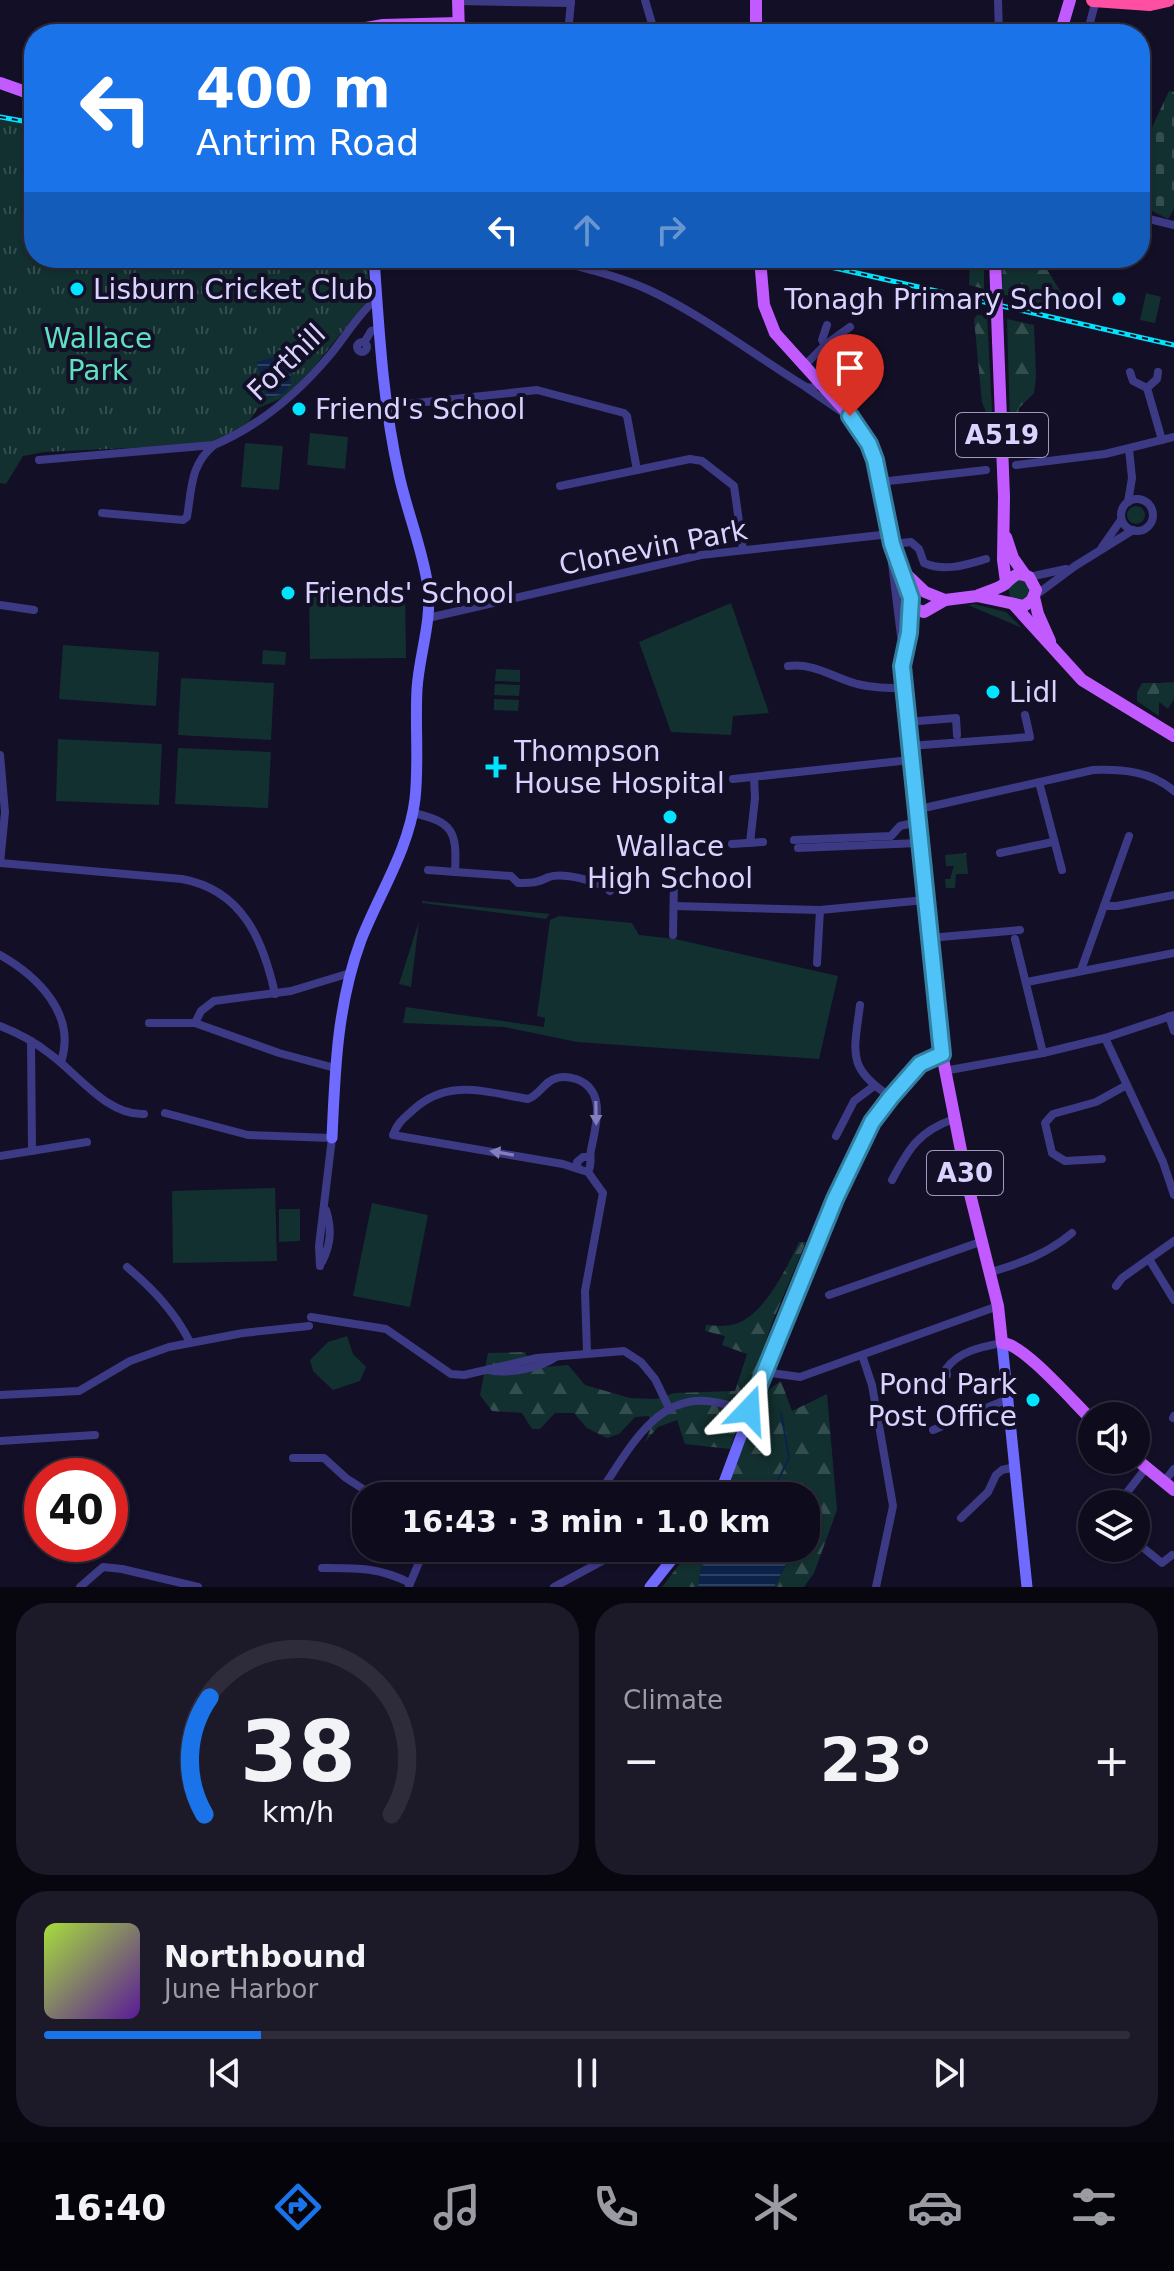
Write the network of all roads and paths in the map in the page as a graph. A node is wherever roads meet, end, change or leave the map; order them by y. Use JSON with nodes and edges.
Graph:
{"nodes":[{"id":1,"x":458,"y":0,"type":"edge"},
{"id":2,"x":645,"y":0,"type":"edge"},
{"id":3,"x":756,"y":0,"type":"edge"},
{"id":4,"x":998,"y":0,"type":"edge"},
{"id":5,"x":1070,"y":0,"type":"edge"},
{"id":6,"x":1095,"y":0,"type":"edge"},
{"id":7,"x":1168,"y":0,"type":"edge"},
{"id":8,"x":571,"y":2,"type":"edge"},
{"id":9,"x":459,"y":24,"type":"edge"},
{"id":10,"x":569,"y":24,"type":"edge"},
{"id":11,"x":652,"y":24,"type":"edge"},
{"id":12,"x":756,"y":24,"type":"edge"},
{"id":13,"x":999,"y":24,"type":"edge"},
{"id":14,"x":1063,"y":24,"type":"edge"},
{"id":15,"x":1089,"y":24,"type":"edge"},
{"id":16,"x":0,"y":83,"type":"edge"},
{"id":17,"x":24,"y":91,"type":"edge"},
{"id":18,"x":1150,"y":219,"type":"edge"},
{"id":19,"x":1174,"y":225,"type":"edge"},
{"id":20,"x":375,"y":268,"type":"edge"},
{"id":21,"x":579,"y":268,"type":"edge"},
{"id":22,"x":760,"y":268,"type":"edge"},
{"id":23,"x":995,"y":268,"type":"edge"},
{"id":24,"x":377,"y":298,"type":"junction"},
{"id":25,"x":827,"y":325,"type":"dead end"},
{"id":26,"x":850,"y":327,"type":"dead end"},
{"id":27,"x":380,"y":329,"type":"junction"},
{"id":28,"x":364,"y":343,"type":"dead end"},
{"id":29,"x":825,"y":345,"type":"junction"},
{"id":30,"x":803,"y":367,"type":"junction"},
{"id":31,"x":1130,"y":372,"type":"dead end"},
{"id":32,"x":1158,"y":372,"type":"dead end"},
{"id":33,"x":812,"y":386,"type":"junction"},
{"id":34,"x":1147,"y":388,"type":"junction"},
{"id":35,"x":388,"y":406,"type":"junction"},
{"id":36,"x":1174,"y":437,"type":"edge"},
{"id":37,"x":1162,"y":440,"type":"junction"},
{"id":38,"x":214,"y":445,"type":"junction"},
{"id":39,"x":1129,"y":449,"type":"junction"},
{"id":40,"x":39,"y":460,"type":"dead end"},
{"id":41,"x":1016,"y":465,"type":"dead end"},
{"id":42,"x":637,"y":470,"type":"junction"},
{"id":43,"x":986,"y":470,"type":"dead end"},
{"id":44,"x":1132,"y":478,"type":"junction"},
{"id":45,"x":880,"y":482,"type":"junction"},
{"id":46,"x":560,"y":486,"type":"dead end"},
{"id":47,"x":1143,"y":500,"type":"junction"},
{"id":48,"x":1128,"y":502,"type":"junction"},
{"id":49,"x":102,"y":513,"type":"dead end"},
{"id":50,"x":1121,"y":520,"type":"junction"},
{"id":51,"x":1004,"y":530,"type":"junction"},
{"id":52,"x":1133,"y":530,"type":"junction"},
{"id":53,"x":893,"y":545,"type":"junction"},
{"id":54,"x":743,"y":550,"type":"junction"},
{"id":55,"x":1097,"y":554,"type":"junction"},
{"id":56,"x":986,"y":559,"type":"dead end"},
{"id":57,"x":1075,"y":566,"type":"junction"},
{"id":58,"x":902,"y":569,"type":"junction"},
{"id":59,"x":1027,"y":576,"type":"junction"},
{"id":60,"x":1005,"y":583,"type":"junction"},
{"id":61,"x":926,"y":593,"type":"junction"},
{"id":62,"x":977,"y":596,"type":"junction"},
{"id":63,"x":1035,"y":596,"type":"junction"},
{"id":64,"x":945,"y":600,"type":"junction"},
{"id":65,"x":908,"y":602,"type":"junction"},
{"id":66,"x":1012,"y":604,"type":"junction"},
{"id":67,"x":0,"y":605,"type":"edge"},
{"id":68,"x":928,"y":609,"type":"junction"},
{"id":69,"x":34,"y":610,"type":"dead end"},
{"id":70,"x":428,"y":618,"type":"junction"},
{"id":71,"x":905,"y":634,"type":"junction"},
{"id":72,"x":1057,"y":655,"type":"junction"},
{"id":73,"x":788,"y":666,"type":"dead end"},
{"id":74,"x":903,"y":688,"type":"junction"},
{"id":75,"x":1025,"y":715,"type":"dead end"},
{"id":76,"x":906,"y":722,"type":"junction"},
{"id":77,"x":957,"y":735,"type":"dead end"},
{"id":78,"x":1174,"y":736,"type":"edge"},
{"id":79,"x":909,"y":746,"type":"junction"},
{"id":80,"x":0,"y":755,"type":"edge"},
{"id":81,"x":910,"y":760,"type":"junction"},
{"id":82,"x":0,"y":762,"type":"edge"},
{"id":83,"x":754,"y":777,"type":"junction"},
{"id":84,"x":733,"y":779,"type":"dead end"},
{"id":85,"x":1039,"y":782,"type":"junction"},
{"id":86,"x":1174,"y":791,"type":"edge"},
{"id":87,"x":2,"y":793,"type":"edge"},
{"id":88,"x":413,"y":813,"type":"junction"},
{"id":89,"x":916,"y":816,"type":"junction"},
{"id":90,"x":1129,"y":836,"type":"dead end"},
{"id":91,"x":763,"y":842,"type":"dead end"},
{"id":92,"x":1053,"y":842,"type":"junction"},
{"id":93,"x":750,"y":843,"type":"junction"},
{"id":94,"x":919,"y":843,"type":"junction"},
{"id":95,"x":732,"y":844,"type":"dead end"},
{"id":96,"x":1000,"y":853,"type":"dead end"},
{"id":97,"x":0,"y":863,"type":"edge"},
{"id":98,"x":428,"y":870,"type":"dead end"},
{"id":99,"x":1062,"y":870,"type":"dead end"},
{"id":100,"x":455,"y":872,"type":"junction"},
{"id":101,"x":610,"y":877,"type":"dead end"},
{"id":102,"x":674,"y":880,"type":"dead end"},
{"id":103,"x":1174,"y":895,"type":"edge"},
{"id":104,"x":925,"y":900,"type":"junction"},
{"id":105,"x":674,"y":906,"type":"junction"},
{"id":106,"x":1104,"y":906,"type":"junction"},
{"id":107,"x":820,"y":910,"type":"junction"},
{"id":108,"x":673,"y":935,"type":"dead end"},
{"id":109,"x":928,"y":938,"type":"junction"},
{"id":110,"x":1174,"y":953,"type":"edge"},
{"id":111,"x":0,"y":955,"type":"edge"},
{"id":112,"x":817,"y":963,"type":"dead end"},
{"id":113,"x":1081,"y":970,"type":"junction"},
{"id":114,"x":350,"y":973,"type":"junction"},
{"id":115,"x":1027,"y":982,"type":"junction"},
{"id":116,"x":275,"y":994,"type":"junction"},
{"id":117,"x":860,"y":1005,"type":"dead end"},
{"id":118,"x":1171,"y":1015,"type":"edge"},
{"id":119,"x":149,"y":1023,"type":"dead end"},
{"id":120,"x":195,"y":1023,"type":"junction"},
{"id":121,"x":0,"y":1026,"type":"edge"},
{"id":122,"x":1174,"y":1031,"type":"edge"},
{"id":123,"x":1105,"y":1038,"type":"junction"},
{"id":124,"x":31,"y":1041,"type":"junction"},
{"id":125,"x":1043,"y":1053,"type":"junction"},
{"id":126,"x":942,"y":1054,"type":"junction"},
{"id":127,"x":61,"y":1062,"type":"junction"},
{"id":128,"x":335,"y":1068,"type":"junction"},
{"id":129,"x":944,"y":1071,"type":"junction"},
{"id":130,"x":874,"y":1086,"type":"junction"},
{"id":131,"x":1125,"y":1086,"type":"junction"},
{"id":132,"x":891,"y":1097,"type":"junction"},
{"id":133,"x":165,"y":1113,"type":"dead end"},
{"id":134,"x":144,"y":1114,"type":"dead end"},
{"id":135,"x":954,"y":1119,"type":"junction"},
{"id":136,"x":836,"y":1136,"type":"dead end"},
{"id":137,"x":332,"y":1138,"type":"junction"},
{"id":138,"x":87,"y":1142,"type":"dead end"},
{"id":139,"x":32,"y":1151,"type":"junction"},
{"id":140,"x":0,"y":1156,"type":"edge"},
{"id":141,"x":590,"y":1157,"type":"junction"},
{"id":142,"x":1102,"y":1159,"type":"dead end"},
{"id":143,"x":1174,"y":1159,"type":"edge"},
{"id":144,"x":1163,"y":1162,"type":"junction"},
{"id":145,"x":578,"y":1169,"type":"junction"},
{"id":146,"x":588,"y":1172,"type":"junction"},
{"id":147,"x":892,"y":1180,"type":"dead end"},
{"id":148,"x":1174,"y":1195,"type":"edge"},
{"id":149,"x":326,"y":1208,"type":"junction"},
{"id":150,"x":1072,"y":1233,"type":"dead end"},
{"id":151,"x":983,"y":1241,"type":"junction"},
{"id":152,"x":1174,"y":1241,"type":"edge"},
{"id":153,"x":1149,"y":1259,"type":"junction"},
{"id":154,"x":127,"y":1267,"type":"dead end"},
{"id":155,"x":991,"y":1272,"type":"junction"},
{"id":156,"x":1116,"y":1286,"type":"dead end"},
{"id":157,"x":829,"y":1295,"type":"dead end"},
{"id":158,"x":1174,"y":1300,"type":"edge"},
{"id":159,"x":998,"y":1306,"type":"junction"},
{"id":160,"x":190,"y":1342,"type":"junction"},
{"id":161,"x":1002,"y":1343,"type":"junction"},
{"id":162,"x":587,"y":1353,"type":"junction"},
{"id":163,"x":862,"y":1355,"type":"junction"},
{"id":164,"x":764,"y":1372,"type":"junction"},
{"id":165,"x":947,"y":1375,"type":"dead end"},
{"id":166,"x":0,"y":1395,"type":"edge"},
{"id":167,"x":1008,"y":1399,"type":"junction"},
{"id":168,"x":1078,"y":1406,"type":"edge"},
{"id":169,"x":670,"y":1410,"type":"junction"},
{"id":170,"x":749,"y":1410,"type":"junction"},
{"id":171,"x":933,"y":1430,"type":"dead end"},
{"id":172,"x":95,"y":1435,"type":"dead end"},
{"id":173,"x":0,"y":1441,"type":"edge"},
{"id":174,"x":293,"y":1458,"type":"dead end"},
{"id":175,"x":1015,"y":1467,"type":"junction"},
{"id":176,"x":1174,"y":1469,"type":"edge"},
{"id":177,"x":1150,"y":1471,"type":"edge"},
{"id":178,"x":352,"y":1482,"type":"edge"},
{"id":179,"x":608,"y":1482,"type":"edge"},
{"id":180,"x":724,"y":1482,"type":"edge"},
{"id":181,"x":1169,"y":1486,"type":"edge"},
{"id":182,"x":961,"y":1518,"type":"dead end"},
{"id":183,"x":1150,"y":1553,"type":"edge"},
{"id":184,"x":1172,"y":1555,"type":"dead end"},
{"id":185,"x":419,"y":1562,"type":"edge"},
{"id":186,"x":600,"y":1562,"type":"edge"},
{"id":187,"x":670,"y":1562,"type":"edge"},
{"id":188,"x":322,"y":1568,"type":"dead end"},
{"id":189,"x":409,"y":1585,"type":"edge"},
{"id":190,"x":80,"y":1587,"type":"edge"},
{"id":191,"x":198,"y":1587,"type":"edge"},
{"id":192,"x":554,"y":1587,"type":"edge"},
{"id":193,"x":650,"y":1587,"type":"edge"},
{"id":194,"x":876,"y":1587,"type":"edge"},
{"id":195,"x":1027,"y":1587,"type":"edge"}],
"edges":[{"from":1,"to":8,"type":"street"},
{"from":1,"to":9,"type":"main road"},
{"from":2,"to":11,"type":"street"},
{"from":3,"to":12,"type":"main road"},
{"from":4,"to":13,"type":"street"},
{"from":5,"to":14,"type":"main road"},
{"from":6,"to":7,"type":"highway"},
{"from":6,"to":15,"type":"street"},
{"from":8,"to":10,"type":"street"},
{"from":16,"to":17,"type":"main road"},
{"from":18,"to":19,"type":"street"},
{"from":20,"to":24,"type":"street"},
{"from":21,"to":33,"type":"street"},
{"from":22,"to":30,"type":"main road","number":"A30"},
{"from":23,"to":51,"type":"main road","number":"A519","bridge":true},
{"from":24,"to":27,"type":"street"},
{"from":24,"to":38,"type":"street","name":"Forthill"},
{"from":25,"to":29,"type":"street"},
{"from":26,"to":29,"type":"street"},
{"from":27,"to":28,"type":"street"},
{"from":27,"to":35,"type":"street"},
{"from":29,"to":30,"type":"street"},
{"from":30,"to":33,"type":"main road","number":"A30"},
{"from":31,"to":34,"type":"street"},
{"from":32,"to":34,"type":"street"},
{"from":33,"to":45,"type":"main road","number":"A30"},
{"from":34,"to":37,"type":"street"},
{"from":35,"to":42,"type":"street"},
{"from":35,"to":70,"type":"street"},
{"from":36,"to":37,"type":"street"},
{"from":37,"to":39,"type":"street"},
{"from":38,"to":40,"type":"street","name":"Forthill"},
{"from":38,"to":49,"type":"street","name":"Forthill"},
{"from":39,"to":41,"type":"street"},
{"from":39,"to":44,"type":"street"},
{"from":42,"to":46,"type":"street"},
{"from":42,"to":54,"type":"street"},
{"from":43,"to":45,"type":"street"},
{"from":44,"to":47,"type":"street"},
{"from":44,"to":48,"type":"street"},
{"from":45,"to":53,"type":"main road","number":"A30"},
{"from":47,"to":48,"type":"street"},
{"from":47,"to":52,"type":"street"},
{"from":48,"to":50,"type":"street"},
{"from":50,"to":52,"type":"street"},
{"from":50,"to":55,"type":"street"},
{"from":51,"to":59,"type":"main road","number":"A519"},
{"from":51,"to":60,"type":"main road","number":"A519"},
{"from":52,"to":55,"type":"street"},
{"from":53,"to":54,"type":"street","name":"Clonevin Park"},
{"from":53,"to":56,"type":"street"},
{"from":53,"to":58,"type":"main road","number":"A30"},
{"from":53,"to":65,"type":"street"},
{"from":54,"to":70,"type":"street","name":"Clonevin Park"},
{"from":55,"to":57,"type":"street"},
{"from":57,"to":59,"type":"street"},
{"from":57,"to":63,"type":"street"},
{"from":58,"to":61,"type":"main road","number":"A30"},
{"from":58,"to":65,"type":"main road","number":"A30"},
{"from":59,"to":60,"type":"main road"},
{"from":59,"to":63,"type":"main road","number":"A519"},
{"from":60,"to":62,"type":"main road","number":"A30"},
{"from":60,"to":66,"type":"main road","number":"A519"},
{"from":61,"to":64,"type":"main road","number":"A30"},
{"from":61,"to":65,"type":"main road"},
{"from":61,"to":68,"type":"main road"},
{"from":62,"to":64,"type":"main road","number":"A30"},
{"from":62,"to":66,"type":"main road","number":"A30"},
{"from":63,"to":66,"type":"main road"},
{"from":63,"to":72,"type":"main road","number":"A519"},
{"from":64,"to":68,"type":"main road","number":"A30"},
{"from":65,"to":68,"type":"main road"},
{"from":65,"to":71,"type":"main road","number":"A30"},
{"from":66,"to":72,"type":"main road","number":"A519"},
{"from":67,"to":69,"type":"street"},
{"from":68,"to":71,"type":"main road","number":"A30"},
{"from":70,"to":88,"type":"street"},
{"from":71,"to":74,"type":"main road","number":"A30"},
{"from":72,"to":78,"type":"main road","number":"A519"},
{"from":73,"to":74,"type":"street"},
{"from":74,"to":76,"type":"main road","number":"A30"},
{"from":75,"to":79,"type":"street"},
{"from":76,"to":77,"type":"street"},
{"from":76,"to":79,"type":"main road","number":"A30"},
{"from":79,"to":81,"type":"main road","number":"A30"},
{"from":80,"to":82,"type":"street"},
{"from":81,"to":83,"type":"street"},
{"from":81,"to":89,"type":"main road","number":"A30"},
{"from":82,"to":87,"type":"street"},
{"from":83,"to":84,"type":"street"},
{"from":83,"to":93,"type":"street"},
{"from":85,"to":86,"type":"street"},
{"from":85,"to":89,"type":"street"},
{"from":85,"to":92,"type":"street"},
{"from":87,"to":97,"type":"street"},
{"from":88,"to":100,"type":"street"},
{"from":88,"to":114,"type":"street"},
{"from":89,"to":94,"type":"main road","number":"A30"},
{"from":89,"to":94,"type":"street"},
{"from":90,"to":106,"type":"street"},
{"from":91,"to":93,"type":"street"},
{"from":92,"to":96,"type":"street"},
{"from":92,"to":99,"type":"street"},
{"from":93,"to":95,"type":"street"},
{"from":94,"to":104,"type":"main road","number":"A30"},
{"from":97,"to":116,"type":"street"},
{"from":98,"to":100,"type":"street"},
{"from":100,"to":101,"type":"street"},
{"from":102,"to":105,"type":"street"},
{"from":103,"to":106,"type":"street"},
{"from":104,"to":107,"type":"street"},
{"from":104,"to":109,"type":"main road","number":"A30"},
{"from":105,"to":107,"type":"street"},
{"from":105,"to":108,"type":"street"},
{"from":106,"to":113,"type":"street"},
{"from":107,"to":112,"type":"street"},
{"from":109,"to":115,"type":"street"},
{"from":109,"to":126,"type":"main road","number":"A30"},
{"from":110,"to":113,"type":"street"},
{"from":111,"to":127,"type":"street"},
{"from":113,"to":115,"type":"street"},
{"from":114,"to":116,"type":"street"},
{"from":114,"to":128,"type":"street"},
{"from":115,"to":125,"type":"street"},
{"from":116,"to":120,"type":"street"},
{"from":117,"to":130,"type":"street"},
{"from":118,"to":122,"type":"street"},
{"from":118,"to":123,"type":"street"},
{"from":119,"to":120,"type":"street"},
{"from":120,"to":128,"type":"street"},
{"from":121,"to":124,"type":"street"},
{"from":123,"to":125,"type":"street"},
{"from":123,"to":131,"type":"street"},
{"from":124,"to":127,"type":"street"},
{"from":124,"to":139,"type":"street"},
{"from":125,"to":129,"type":"street"},
{"from":126,"to":129,"type":"main road","number":"A30"},
{"from":126,"to":132,"type":"street"},
{"from":127,"to":134,"type":"street"},
{"from":128,"to":137,"type":"street"},
{"from":129,"to":135,"type":"main road","number":"A30"},
{"from":130,"to":132,"type":"street"},
{"from":130,"to":136,"type":"street"},
{"from":131,"to":142,"type":"street"},
{"from":131,"to":144,"type":"street"},
{"from":132,"to":164,"type":"street"},
{"from":133,"to":137,"type":"street"},
{"from":135,"to":147,"type":"street"},
{"from":135,"to":151,"type":"main road","number":"A30"},
{"from":137,"to":149,"type":"street"},
{"from":138,"to":139,"type":"street"},
{"from":139,"to":140,"type":"street"},
{"from":141,"to":145,"type":"street"},
{"from":145,"to":141,"type":"street","one_way":true},
{"from":141,"to":146,"type":"street"},
{"from":143,"to":144,"type":"street"},
{"from":144,"to":148,"type":"street"},
{"from":145,"to":146,"type":"street"},
{"from":146,"to":162,"type":"street"},
{"from":149,"to":149,"type":"street"},
{"from":150,"to":155,"type":"street"},
{"from":151,"to":155,"type":"main road","number":"A30"},
{"from":151,"to":157,"type":"street"},
{"from":152,"to":153,"type":"street"},
{"from":153,"to":156,"type":"street"},
{"from":153,"to":158,"type":"street"},
{"from":154,"to":160,"type":"street"},
{"from":155,"to":159,"type":"main road","number":"A30"},
{"from":159,"to":161,"type":"main road","number":"A30"},
{"from":159,"to":163,"type":"street"},
{"from":160,"to":162,"type":"street"},
{"from":160,"to":166,"type":"street"},
{"from":161,"to":165,"type":"street"},
{"from":161,"to":167,"type":"street"},
{"from":161,"to":168,"type":"main road"},
{"from":162,"to":169,"type":"street"},
{"from":163,"to":164,"type":"street"},
{"from":163,"to":194,"type":"street"},
{"from":164,"to":170,"type":"street"},
{"from":167,"to":171,"type":"street"},
{"from":167,"to":175,"type":"street"},
{"from":169,"to":170,"type":"street"},
{"from":169,"to":179,"type":"street"},
{"from":170,"to":180,"type":"street"},
{"from":172,"to":173,"type":"street"},
{"from":174,"to":178,"type":"street"},
{"from":175,"to":182,"type":"street"},
{"from":175,"to":195,"type":"street"},
{"from":176,"to":181,"type":"street"},
{"from":177,"to":181,"type":"main road"},
{"from":183,"to":184,"type":"street"},
{"from":185,"to":189,"type":"street"},
{"from":186,"to":192,"type":"street"},
{"from":187,"to":193,"type":"street"},
{"from":188,"to":189,"type":"street"},
{"from":190,"to":191,"type":"street"}]}
